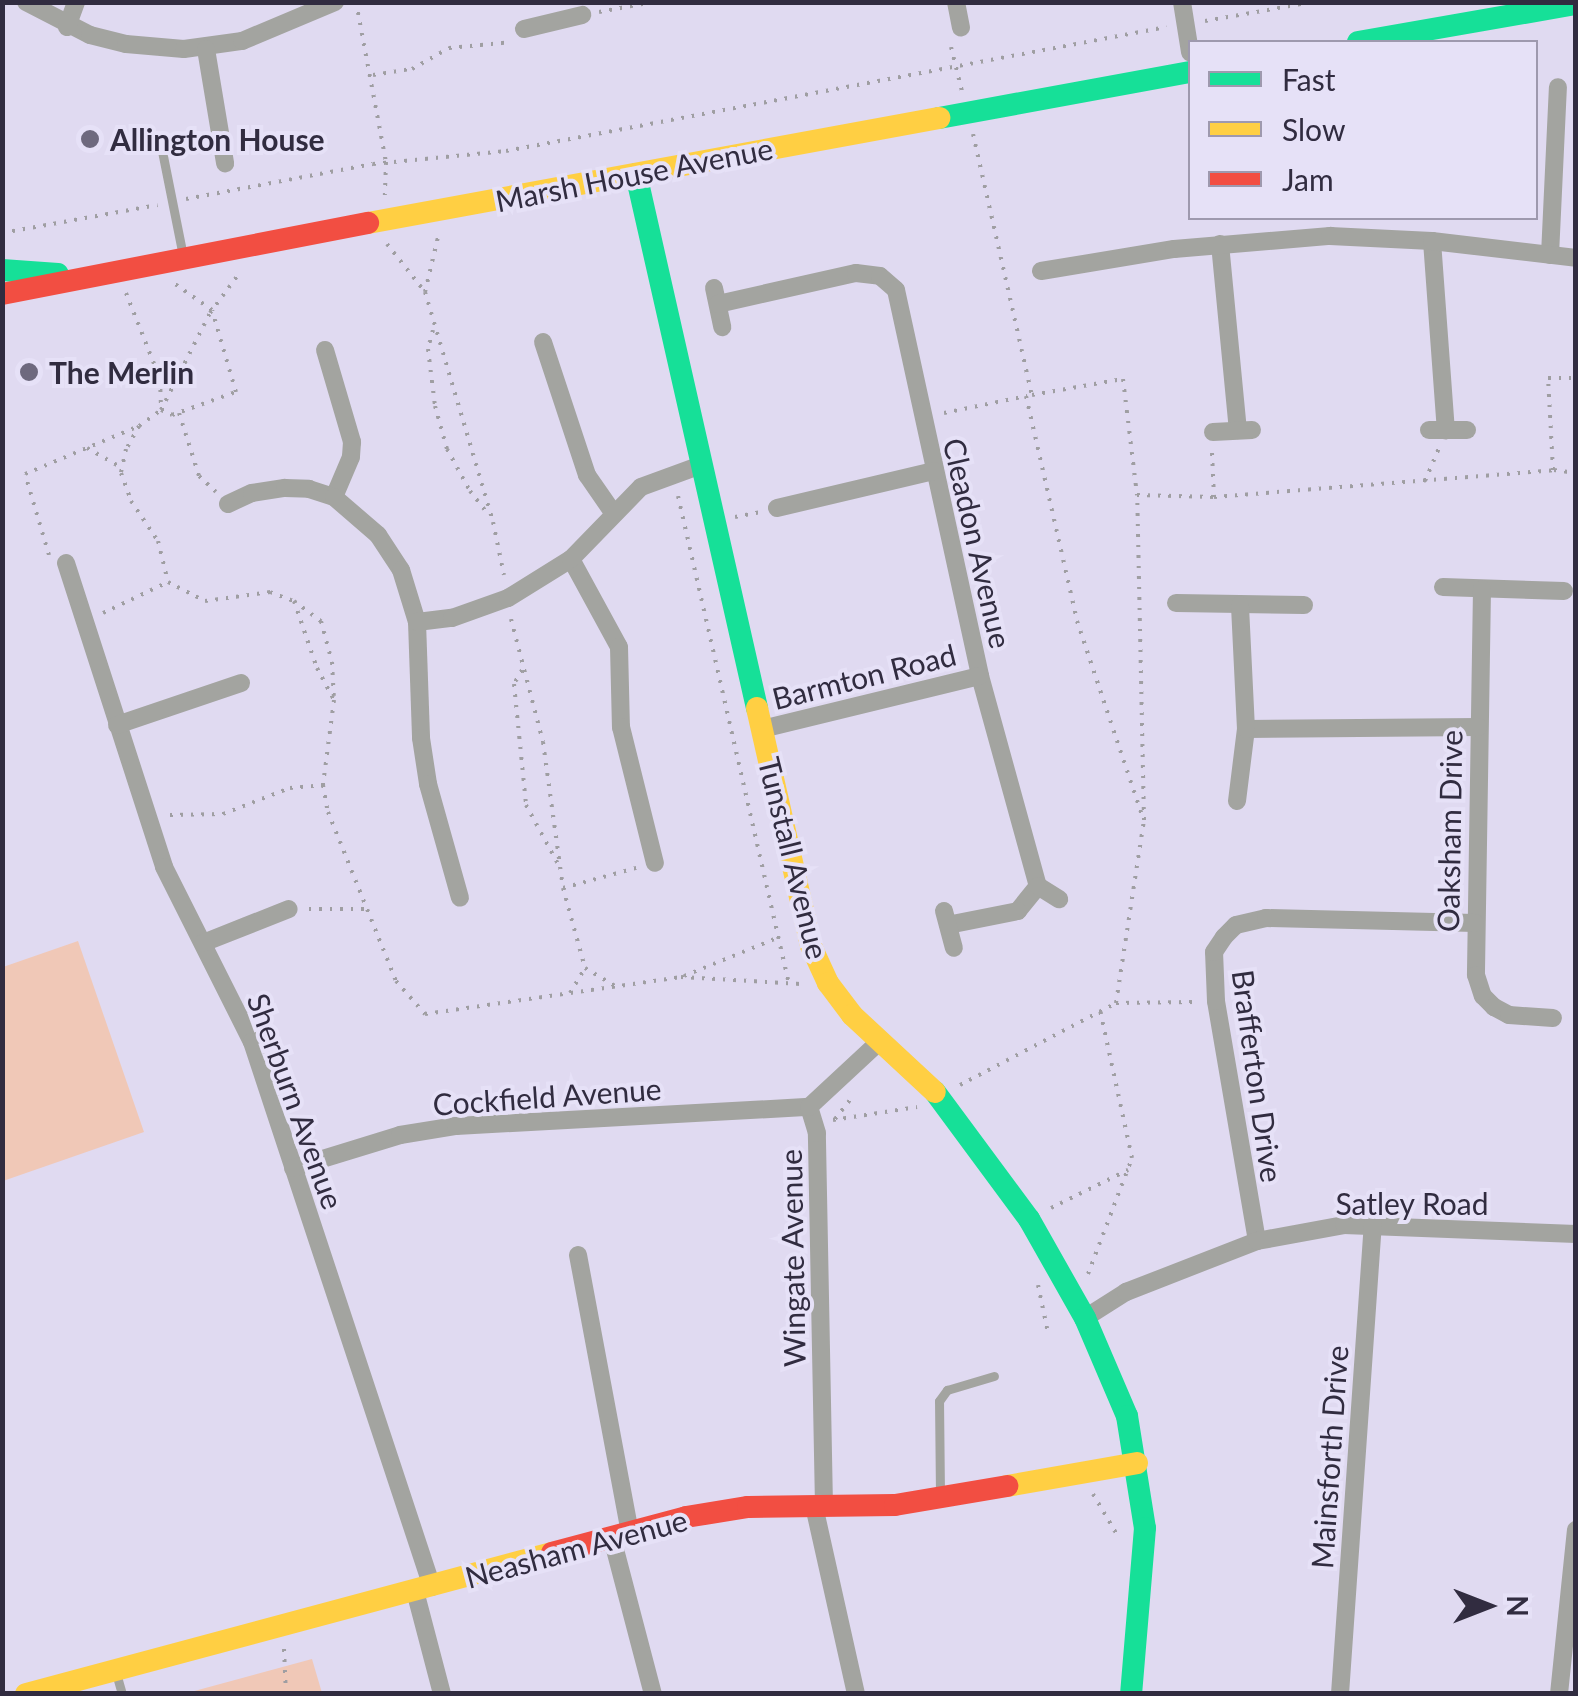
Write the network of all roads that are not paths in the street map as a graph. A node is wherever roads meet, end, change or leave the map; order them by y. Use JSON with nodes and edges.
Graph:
{"nodes":[{"id":1,"x":26,"y":2,"type":"edge"},
{"id":2,"x":76,"y":2,"type":"edge"},
{"id":3,"x":335,"y":2,"type":"edge"},
{"id":4,"x":546,"y":2,"type":"edge"},
{"id":5,"x":956,"y":2,"type":"edge"},
{"id":6,"x":1182,"y":2,"type":"edge"},
{"id":7,"x":1576,"y":4,"type":"edge"},
{"id":8,"x":582,"y":15,"type":"road end"},
{"id":9,"x":550,"y":22,"type":"junction"},
{"id":10,"x":67,"y":27,"type":"junction"},
{"id":11,"x":961,"y":28,"type":"road end"},
{"id":12,"x":524,"y":29,"type":"road end"},
{"id":13,"x":1188,"y":40,"type":"edge"},
{"id":14,"x":1369,"y":40,"type":"edge"},
{"id":15,"x":206,"y":49,"type":"junction"},
{"id":16,"x":1188,"y":72,"type":"edge"},
{"id":17,"x":1558,"y":87,"type":"dead end"},
{"id":18,"x":160,"y":141,"type":"dead end"},
{"id":19,"x":225,"y":162,"type":"dead end"},
{"id":20,"x":636,"y":174,"type":"junction"},
{"id":21,"x":1329,"y":227,"type":"edge"},
{"id":22,"x":1432,"y":241,"type":"junction"},
{"id":23,"x":1220,"y":244,"type":"junction"},
{"id":24,"x":1550,"y":255,"type":"junction"},
{"id":25,"x":183,"y":258,"type":"junction"},
{"id":26,"x":1576,"y":258,"type":"edge"},
{"id":27,"x":2,"y":270,"type":"edge"},
{"id":28,"x":1042,"y":271,"type":"dead end"},
{"id":29,"x":78,"y":276,"type":"junction"},
{"id":30,"x":2,"y":294,"type":"edge"},
{"id":31,"x":722,"y":327,"type":"dead end"},
{"id":32,"x":543,"y":342,"type":"dead end"},
{"id":33,"x":325,"y":350,"type":"dead end"},
{"id":34,"x":338,"y":398,"type":"junction"},
{"id":35,"x":317,"y":406,"type":"dead end"},
{"id":36,"x":1467,"y":430,"type":"dead end"},
{"id":37,"x":1213,"y":432,"type":"dead end"},
{"id":38,"x":702,"y":465,"type":"junction"},
{"id":39,"x":934,"y":471,"type":"junction"},
{"id":40,"x":334,"y":497,"type":"junction"},
{"id":41,"x":228,"y":504,"type":"road end"},
{"id":42,"x":777,"y":509,"type":"road end"},
{"id":43,"x":614,"y":514,"type":"junction"},
{"id":44,"x":571,"y":559,"type":"junction"},
{"id":45,"x":66,"y":563,"type":"road end"},
{"id":46,"x":1443,"y":588,"type":"dead end"},
{"id":47,"x":1482,"y":589,"type":"junction"},
{"id":48,"x":1564,"y":591,"type":"dead end"},
{"id":49,"x":1176,"y":603,"type":"dead end"},
{"id":50,"x":1240,"y":605,"type":"junction"},
{"id":51,"x":1304,"y":605,"type":"dead end"},
{"id":52,"x":417,"y":622,"type":"junction"},
{"id":53,"x":980,"y":676,"type":"junction"},
{"id":54,"x":241,"y":683,"type":"dead end"},
{"id":55,"x":204,"y":696,"type":"junction"},
{"id":56,"x":210,"y":716,"type":"dead end"},
{"id":57,"x":117,"y":724,"type":"junction"},
{"id":58,"x":1478,"y":726,"type":"junction"},
{"id":59,"x":762,"y":729,"type":"junction"},
{"id":60,"x":1246,"y":729,"type":"junction"},
{"id":61,"x":1237,"y":800,"type":"dead end"},
{"id":62,"x":655,"y":863,"type":"road end"},
{"id":63,"x":1038,"y":886,"type":"junction"},
{"id":64,"x":460,"y":898,"type":"dead end"},
{"id":65,"x":1059,"y":899,"type":"dead end"},
{"id":66,"x":289,"y":909,"type":"road end"},
{"id":67,"x":268,"y":917,"type":"junction"},
{"id":68,"x":1475,"y":923,"type":"junction"},
{"id":69,"x":275,"y":937,"type":"dead end"},
{"id":70,"x":203,"y":943,"type":"junction"},
{"id":71,"x":954,"y":948,"type":"dead end"},
{"id":72,"x":1553,"y":1018,"type":"dead end"},
{"id":73,"x":880,"y":1042,"type":"junction"},
{"id":74,"x":812,"y":1115,"type":"junction"},
{"id":75,"x":292,"y":1168,"type":"junction"},
{"id":76,"x":1373,"y":1224,"type":"junction"},
{"id":77,"x":1576,"y":1234,"type":"edge"},
{"id":78,"x":1257,"y":1241,"type":"junction"},
{"id":79,"x":578,"y":1254,"type":"dead end"},
{"id":80,"x":1081,"y":1310,"type":"junction"},
{"id":81,"x":994,"y":1376,"type":"dead end"},
{"id":82,"x":1137,"y":1462,"type":"junction"},
{"id":83,"x":940,"y":1498,"type":"junction"},
{"id":84,"x":819,"y":1506,"type":"junction"},
{"id":85,"x":1576,"y":1530,"type":"edge"},
{"id":86,"x":621,"y":1535,"type":"junction"},
{"id":87,"x":424,"y":1589,"type":"junction"},
{"id":88,"x":1571,"y":1606,"type":"edge"},
{"id":89,"x":119,"y":1682,"type":"edge"},
{"id":90,"x":26,"y":1694,"type":"edge"},
{"id":91,"x":442,"y":1694,"type":"edge"},
{"id":92,"x":653,"y":1694,"type":"edge"},
{"id":93,"x":856,"y":1694,"type":"edge"},
{"id":94,"x":1131,"y":1694,"type":"edge"},
{"id":95,"x":1340,"y":1694,"type":"edge"},
{"id":96,"x":1559,"y":1694,"type":"edge"}],
"edges":[{"from":1,"to":10,"type":"street"},
{"from":2,"to":10,"type":"street"},
{"from":3,"to":15,"type":"street"},
{"from":4,"to":9,"type":"street"},
{"from":5,"to":11,"type":"street"},
{"from":6,"to":13,"type":"street"},
{"from":7,"to":14,"type":"street"},
{"from":8,"to":9,"type":"street"},
{"from":9,"to":12,"type":"street"},
{"from":10,"to":15,"type":"street"},
{"from":15,"to":19,"type":"street"},
{"from":16,"to":20,"type":"street","name":"Marsh House Avenue"},
{"from":17,"to":24,"type":"street"},
{"from":18,"to":25,"type":"lane"},
{"from":20,"to":25,"type":"street","name":"Marsh House Avenue"},
{"from":20,"to":38,"type":"street","name":"Tunstall Avenue"},
{"from":21,"to":22,"type":"street"},
{"from":21,"to":23,"type":"street"},
{"from":22,"to":24,"type":"street"},
{"from":22,"to":36,"type":"street"},
{"from":23,"to":28,"type":"street"},
{"from":23,"to":37,"type":"street"},
{"from":24,"to":26,"type":"street"},
{"from":25,"to":29,"type":"street","name":"Marsh House Avenue"},
{"from":27,"to":29,"type":"street","name":"Marsh House Avenue"},
{"from":29,"to":30,"type":"street","name":"Marsh House Avenue"},
{"from":31,"to":39,"type":"street","name":"Cleadon Avenue"},
{"from":32,"to":43,"type":"street"},
{"from":33,"to":34,"type":"street"},
{"from":34,"to":35,"type":"street"},
{"from":34,"to":40,"type":"street"},
{"from":38,"to":43,"type":"street"},
{"from":38,"to":59,"type":"street","name":"Tunstall Avenue"},
{"from":39,"to":42,"type":"street"},
{"from":39,"to":53,"type":"street","name":"Cleadon Avenue"},
{"from":40,"to":41,"type":"street"},
{"from":40,"to":52,"type":"street"},
{"from":43,"to":44,"type":"street"},
{"from":44,"to":52,"type":"street"},
{"from":44,"to":62,"type":"street"},
{"from":45,"to":57,"type":"street","name":"Sherburn Avenue"},
{"from":46,"to":47,"type":"street"},
{"from":47,"to":48,"type":"street"},
{"from":47,"to":58,"type":"street","name":"Oaksham Drive"},
{"from":49,"to":50,"type":"street"},
{"from":50,"to":51,"type":"street"},
{"from":50,"to":60,"type":"street"},
{"from":52,"to":64,"type":"street"},
{"from":53,"to":59,"type":"street","name":"Barmton Road"},
{"from":53,"to":63,"type":"street","name":"Cleadon Avenue"},
{"from":54,"to":55,"type":"street"},
{"from":55,"to":56,"type":"street"},
{"from":55,"to":57,"type":"street"},
{"from":57,"to":70,"type":"street","name":"Sherburn Avenue"},
{"from":58,"to":60,"type":"street"},
{"from":58,"to":68,"type":"street","name":"Oaksham Drive"},
{"from":59,"to":73,"type":"street","name":"Tunstall Avenue"},
{"from":60,"to":61,"type":"street"},
{"from":63,"to":65,"type":"street"},
{"from":63,"to":71,"type":"street"},
{"from":66,"to":67,"type":"street"},
{"from":67,"to":69,"type":"street"},
{"from":67,"to":70,"type":"street"},
{"from":68,"to":72,"type":"street","name":"Oaksham Drive"},
{"from":68,"to":78,"type":"street","name":"Brafferton Drive"},
{"from":70,"to":75,"type":"street","name":"Sherburn Avenue"},
{"from":73,"to":74,"type":"street","name":"Wingate Avenue"},
{"from":73,"to":80,"type":"street","name":"Tunstall Avenue"},
{"from":74,"to":75,"type":"street","name":"Cockfield Avenue"},
{"from":74,"to":84,"type":"street","name":"Wingate Avenue"},
{"from":75,"to":87,"type":"street","name":"Sherburn Avenue"},
{"from":76,"to":77,"type":"street","name":"Satley Road"},
{"from":76,"to":78,"type":"street","name":"Satley Road"},
{"from":76,"to":95,"type":"street","name":"Mainsforth Drive"},
{"from":78,"to":80,"type":"street","name":"Satley Road"},
{"from":79,"to":86,"type":"street"},
{"from":80,"to":82,"type":"street","name":"Tunstall Avenue"},
{"from":81,"to":83,"type":"lane"},
{"from":82,"to":83,"type":"street","name":"Neasham Avenue"},
{"from":82,"to":94,"type":"street","name":"Tunstall Avenue"},
{"from":83,"to":84,"type":"street","name":"Neasham Avenue"},
{"from":84,"to":86,"type":"street","name":"Neasham Avenue"},
{"from":84,"to":93,"type":"street","name":"Wingate Avenue"},
{"from":85,"to":88,"type":"street"},
{"from":86,"to":87,"type":"street","name":"Neasham Avenue"},
{"from":86,"to":92,"type":"street"},
{"from":87,"to":89,"type":"street","name":"Neasham Avenue"},
{"from":87,"to":91,"type":"street","name":"Sherburn Avenue"},
{"from":88,"to":96,"type":"street"},
{"from":89,"to":90,"type":"street","name":"Neasham Avenue"}]}
